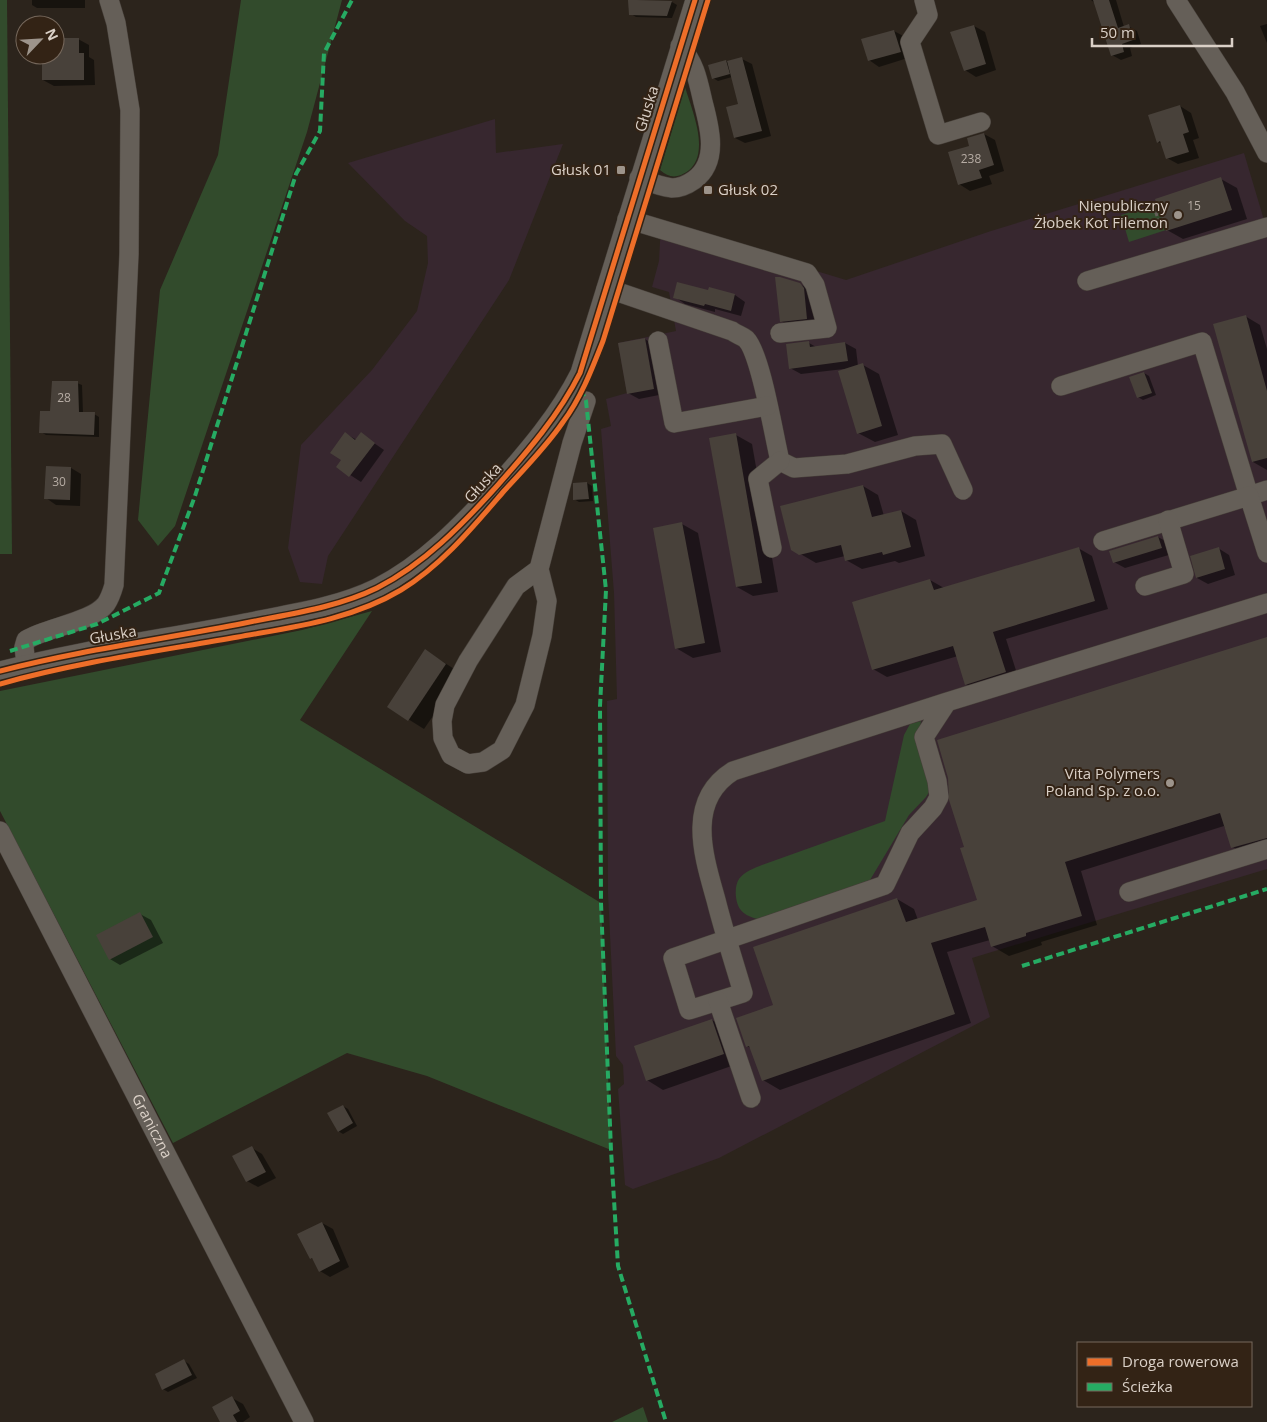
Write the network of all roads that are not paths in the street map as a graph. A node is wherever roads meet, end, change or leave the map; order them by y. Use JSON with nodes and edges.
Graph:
{"nodes":[{"id":1,"x":109,"y":0,"type":"edge"},
{"id":2,"x":695,"y":0,"type":"edge"},
{"id":3,"x":924,"y":0,"type":"edge"},
{"id":4,"x":1176,"y":0,"type":"edge"},
{"id":5,"x":680,"y":46,"type":"junction"},
{"id":6,"x":981,"y":122,"type":"dead end"},
{"id":7,"x":1267,"y":153,"type":"edge"},
{"id":8,"x":639,"y":178,"type":"junction"},
{"id":9,"x":627,"y":219,"type":"junction"},
{"id":10,"x":1267,"y":227,"type":"edge"},
{"id":11,"x":1087,"y":281,"type":"dead end"},
{"id":12,"x":606,"y":289,"type":"junction"},
{"id":13,"x":780,"y":333,"type":"dead end"},
{"id":14,"x":658,"y":341,"type":"dead end"},
{"id":15,"x":1061,"y":386,"type":"dead end"},
{"id":16,"x":586,"y":401,"type":"dead end"},
{"id":17,"x":767,"y":406,"type":"junction"},
{"id":18,"x":780,"y":461,"type":"junction"},
{"id":19,"x":963,"y":490,"type":"dead end"},
{"id":20,"x":1258,"y":493,"type":"edge"},
{"id":21,"x":1168,"y":520,"type":"junction"},
{"id":22,"x":1102,"y":540,"type":"dead end"},
{"id":23,"x":772,"y":548,"type":"dead end"},
{"id":24,"x":1267,"y":553,"type":"edge"},
{"id":25,"x":539,"y":569,"type":"junction"},
{"id":26,"x":1145,"y":586,"type":"dead end"},
{"id":27,"x":1267,"y":603,"type":"edge"},
{"id":28,"x":26,"y":664,"type":"junction"},
{"id":29,"x":0,"y":671,"type":"edge"},
{"id":30,"x":947,"y":702,"type":"junction"},
{"id":31,"x":0,"y":831,"type":"edge"},
{"id":32,"x":1267,"y":849,"type":"edge"},
{"id":33,"x":1128,"y":892,"type":"dead end"},
{"id":34,"x":727,"y":940,"type":"junction"},
{"id":35,"x":718,"y":1001,"type":"junction"},
{"id":36,"x":751,"y":1098,"type":"dead end"},
{"id":37,"x":304,"y":1422,"type":"edge"}],
"edges":[{"from":1,"to":28,"type":"street"},
{"from":2,"to":5,"type":"street","name":"Głuska"},
{"from":3,"to":6,"type":"street"},
{"from":4,"to":7,"type":"street"},
{"from":5,"to":8,"type":"street","name":"Głuska"},
{"from":5,"to":8,"type":"street"},
{"from":8,"to":9,"type":"street","name":"Głuska"},
{"from":9,"to":12,"type":"street","name":"Głuska"},
{"from":9,"to":13,"type":"street"},
{"from":10,"to":11,"type":"street"},
{"from":12,"to":17,"type":"street"},
{"from":12,"to":28,"type":"street","name":"Głuska"},
{"from":14,"to":17,"type":"street"},
{"from":15,"to":20,"type":"street"},
{"from":16,"to":25,"type":"street"},
{"from":17,"to":18,"type":"street"},
{"from":18,"to":19,"type":"street"},
{"from":18,"to":23,"type":"street"},
{"from":20,"to":21,"type":"street"},
{"from":20,"to":24,"type":"street"},
{"from":21,"to":22,"type":"street"},
{"from":21,"to":26,"type":"street"},
{"from":25,"to":25,"type":"street"},
{"from":27,"to":30,"type":"street"},
{"from":28,"to":29,"type":"street","name":"Głuska"},
{"from":30,"to":34,"type":"street"},
{"from":30,"to":34,"type":"street"},
{"from":31,"to":37,"type":"street","name":"Graniczna"},
{"from":32,"to":33,"type":"street"},
{"from":34,"to":35,"type":"street"},
{"from":34,"to":35,"type":"street"},
{"from":35,"to":36,"type":"street"}]}
